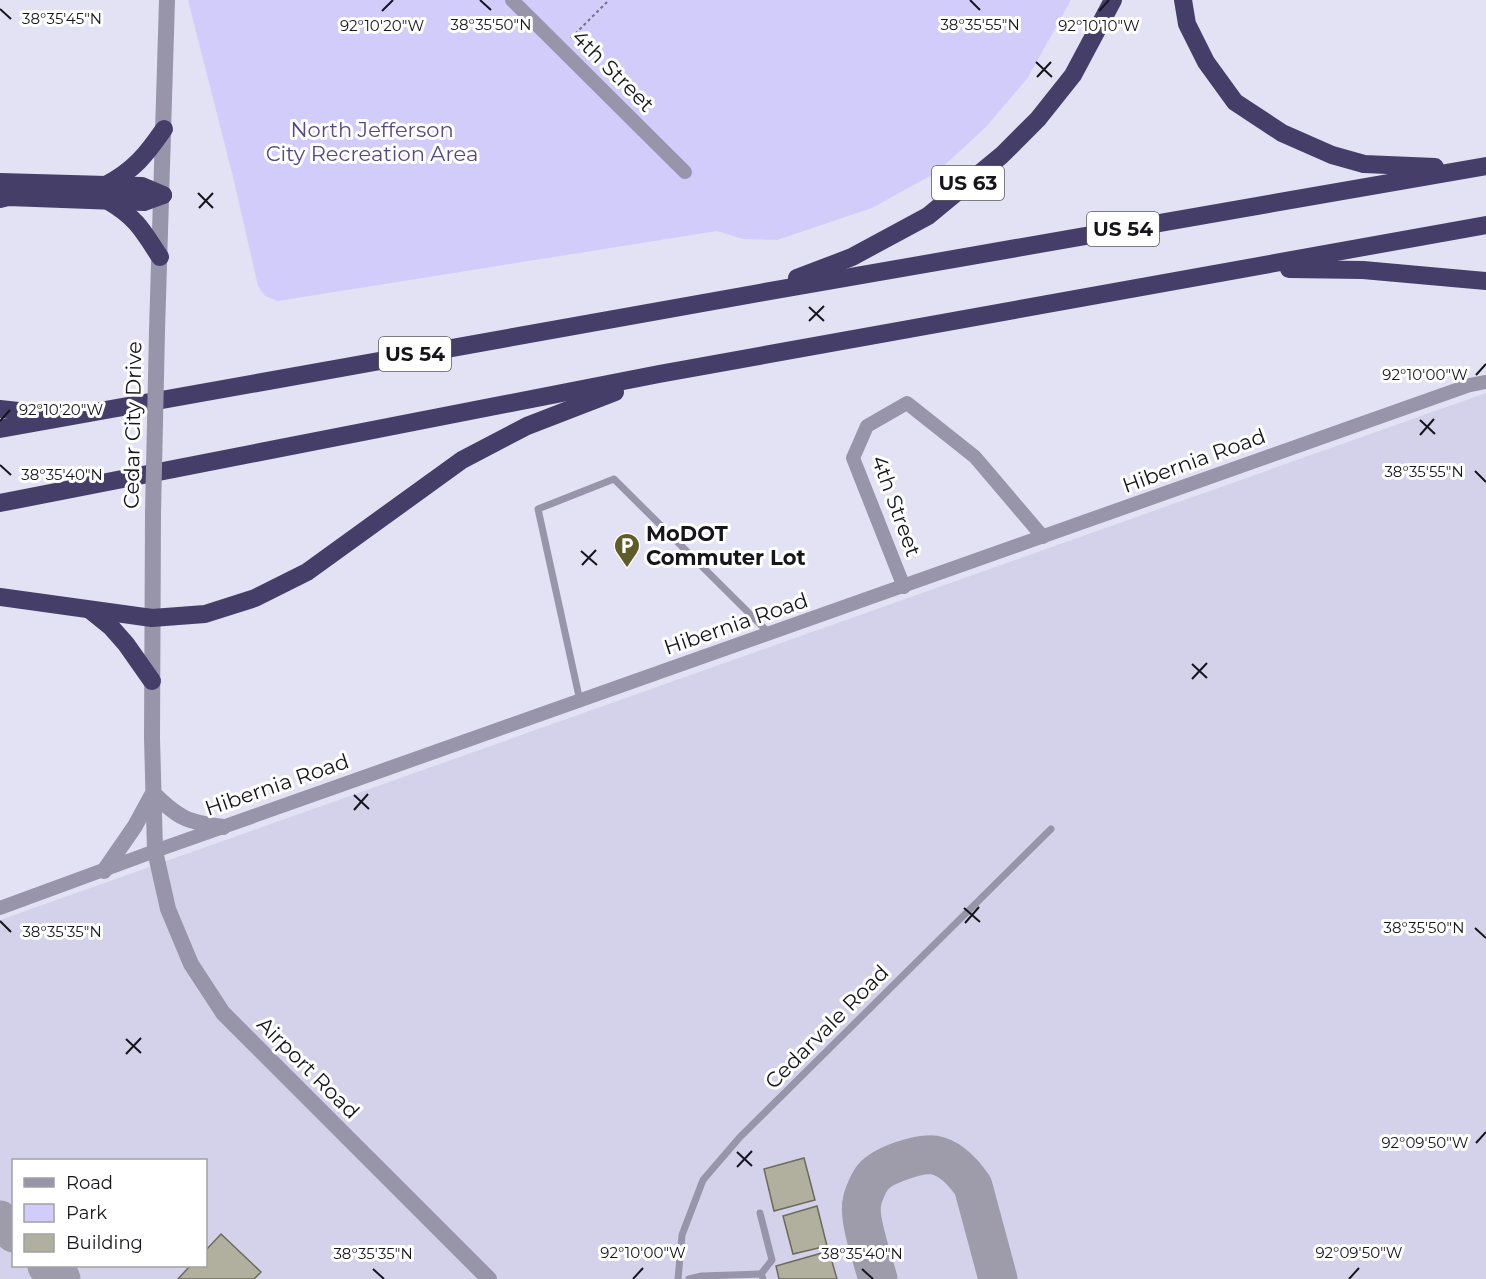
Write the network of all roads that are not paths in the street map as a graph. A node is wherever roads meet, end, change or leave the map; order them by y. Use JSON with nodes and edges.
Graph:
{"nodes":[{"id":1,"x":167,"y":0,"type":"edge"},
{"id":2,"x":512,"y":0,"type":"edge"},
{"id":3,"x":1113,"y":0,"type":"edge"},
{"id":4,"x":1183,"y":0,"type":"edge"},
{"id":5,"x":164,"y":129,"type":"junction"},
{"id":6,"x":1478,"y":167,"type":"edge"},
{"id":7,"x":685,"y":172,"type":"dead end"},
{"id":8,"x":0,"y":182,"type":"edge"},
{"id":9,"x":104,"y":193,"type":"junction"},
{"id":10,"x":163,"y":195,"type":"junction"},
{"id":11,"x":0,"y":199,"type":"edge"},
{"id":12,"x":1486,"y":225,"type":"edge"},
{"id":13,"x":160,"y":257,"type":"junction"},
{"id":14,"x":1245,"y":268,"type":"junction"},
{"id":15,"x":1486,"y":281,"type":"edge"},
{"id":16,"x":759,"y":293,"type":"junction"},
{"id":17,"x":659,"y":375,"type":"junction"},
{"id":18,"x":1486,"y":382,"type":"edge"},
{"id":19,"x":0,"y":409,"type":"edge"},
{"id":20,"x":71,"y":415,"type":"junction"},
{"id":21,"x":0,"y":429,"type":"edge"},
{"id":22,"x":0,"y":503,"type":"edge"},
{"id":23,"x":1043,"y":537,"type":"junction"},
{"id":24,"x":904,"y":587,"type":"junction"},
{"id":25,"x":0,"y":597,"type":"edge"},
{"id":26,"x":90,"y":610,"type":"junction"},
{"id":27,"x":152,"y":618,"type":"junction"},
{"id":28,"x":770,"y":634,"type":"junction"},
{"id":29,"x":152,"y":681,"type":"junction"},
{"id":30,"x":580,"y":701,"type":"junction"},
{"id":31,"x":153,"y":793,"type":"junction"},
{"id":32,"x":224,"y":827,"type":"junction"},
{"id":33,"x":1051,"y":829,"type":"dead end"},
{"id":34,"x":155,"y":851,"type":"junction"},
{"id":35,"x":104,"y":871,"type":"junction"},
{"id":36,"x":0,"y":908,"type":"edge"},
{"id":37,"x":760,"y":1213,"type":"dead end"},
{"id":38,"x":762,"y":1276,"type":"edge"},
{"id":39,"x":489,"y":1279,"type":"edge"},
{"id":40,"x":678,"y":1279,"type":"edge"},
{"id":41,"x":689,"y":1279,"type":"edge"}],
"edges":[{"from":1,"to":5,"type":"street","name":"Cedar City Drive"},
{"from":2,"to":7,"type":"street","name":"4th Street"},
{"from":3,"to":16,"type":"highway","number":"US 63"},
{"from":4,"to":6,"type":"highway"},
{"from":5,"to":9,"type":"highway"},
{"from":5,"to":10,"type":"street","name":"Cedar City Drive"},
{"from":6,"to":16,"type":"highway","number":"US 54"},
{"from":8,"to":9,"type":"highway"},
{"from":9,"to":10,"type":"highway"},
{"from":9,"to":11,"type":"highway"},
{"from":9,"to":13,"type":"highway"},
{"from":10,"to":13,"type":"street","name":"Cedar City Drive"},
{"from":12,"to":14,"type":"highway"},
{"from":13,"to":27,"type":"street","name":"Cedar City Drive","bridge":true},
{"from":14,"to":15,"type":"highway"},
{"from":14,"to":17,"type":"highway"},
{"from":16,"to":20,"type":"highway","number":"US 54"},
{"from":17,"to":22,"type":"highway"},
{"from":17,"to":27,"type":"highway"},
{"from":18,"to":23,"type":"street","name":"Hibernia Road"},
{"from":19,"to":20,"type":"highway"},
{"from":20,"to":21,"type":"highway","number":"US 54"},
{"from":23,"to":24,"type":"street","name":"Hibernia Road"},
{"from":23,"to":24,"type":"street","name":"4th Street"},
{"from":24,"to":28,"type":"street","name":"Hibernia Road"},
{"from":25,"to":26,"type":"highway"},
{"from":26,"to":27,"type":"highway"},
{"from":26,"to":29,"type":"highway"},
{"from":27,"to":29,"type":"street","name":"Cedar City Drive"},
{"from":28,"to":30,"type":"street","name":"Hibernia Road"},
{"from":28,"to":30,"type":"lane"},
{"from":29,"to":31,"type":"street","name":"Cedar City Drive"},
{"from":30,"to":32,"type":"street","name":"Hibernia Road"},
{"from":31,"to":32,"type":"street"},
{"from":31,"to":34,"type":"street","name":"Cedar City Drive"},
{"from":31,"to":35,"type":"street"},
{"from":32,"to":34,"type":"street","name":"Hibernia Road"},
{"from":33,"to":40,"type":"lane","name":"Cedarvale Road"},
{"from":34,"to":35,"type":"street","name":"Hibernia Road"},
{"from":34,"to":39,"type":"street","name":"Airport Road"},
{"from":35,"to":36,"type":"street","name":"Hibernia Road"},
{"from":37,"to":38,"type":"lane"},
{"from":38,"to":41,"type":"lane"}]}
